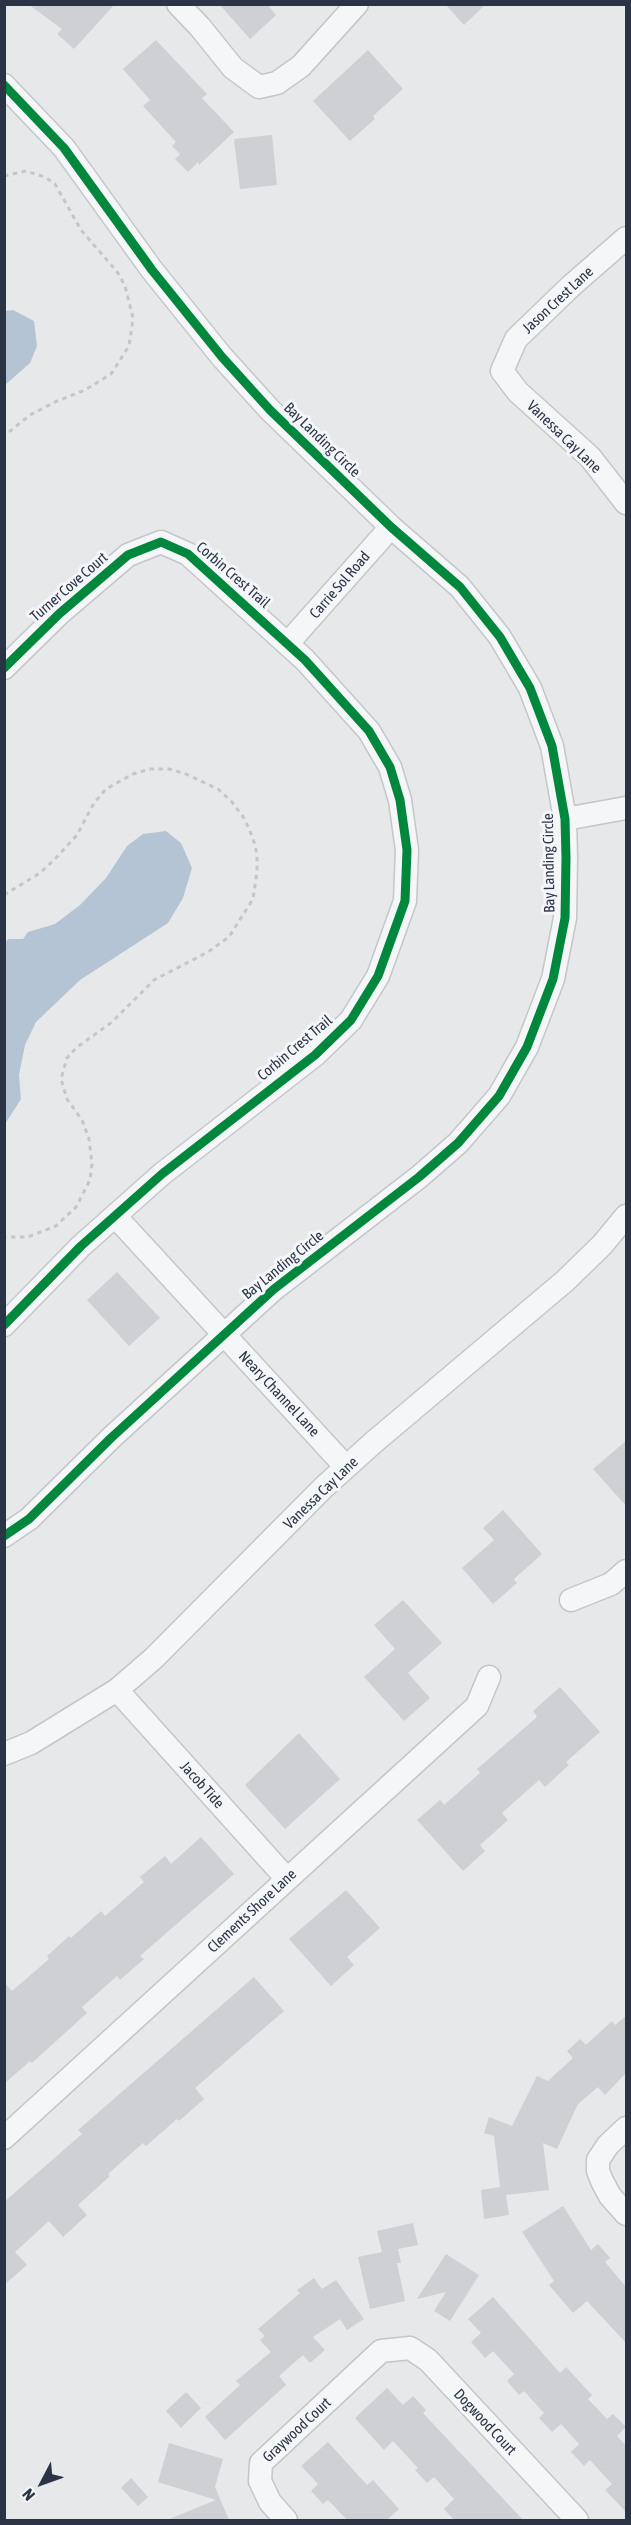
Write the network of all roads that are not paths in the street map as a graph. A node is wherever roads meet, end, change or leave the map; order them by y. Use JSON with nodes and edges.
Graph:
{"nodes":[{"id":1,"x":178,"y":4,"type":"edge"},
{"id":2,"x":357,"y":4,"type":"edge"},
{"id":3,"x":4,"y":86,"type":"edge"},
{"id":4,"x":627,"y":238,"type":"edge"},
{"id":5,"x":502,"y":370,"type":"joint"},
{"id":6,"x":627,"y":503,"type":"edge"},
{"id":7,"x":391,"y":526,"type":"junction"},
{"id":8,"x":161,"y":542,"type":"joint"},
{"id":9,"x":288,"y":644,"type":"junction"},
{"id":10,"x":4,"y":668,"type":"edge"},
{"id":11,"x":627,"y":808,"type":"edge"},
{"id":12,"x":565,"y":819,"type":"junction"},
{"id":13,"x":627,"y":1215,"type":"edge"},
{"id":14,"x":115,"y":1216,"type":"junction"},
{"id":15,"x":4,"y":1325,"type":"edge"},
{"id":16,"x":225,"y":1335,"type":"junction"},
{"id":17,"x":346,"y":1467,"type":"junction"},
{"id":18,"x":4,"y":1536,"type":"edge"},
{"id":19,"x":627,"y":1571,"type":"edge"},
{"id":20,"x":571,"y":1600,"type":"dead end"},
{"id":21,"x":489,"y":1677,"type":"dead end"},
{"id":22,"x":117,"y":1690,"type":"junction"},
{"id":23,"x":4,"y":1754,"type":"edge"},
{"id":24,"x":286,"y":1879,"type":"junction"},
{"id":25,"x":627,"y":2128,"type":"edge"},
{"id":26,"x":4,"y":2138,"type":"edge"},
{"id":27,"x":627,"y":2214,"type":"edge"},
{"id":28,"x":381,"y":2351,"type":"joint"},
{"id":29,"x":286,"y":2520,"type":"edge"},
{"id":30,"x":577,"y":2520,"type":"edge"}],
"edges":[{"from":1,"to":2,"type":"street"},
{"from":3,"to":7,"type":"street","name":"Bay Landing Circle"},
{"from":4,"to":5,"type":"street","name":"Jason Crest Lane"},
{"from":5,"to":6,"type":"street","name":"Vanessa Cay Lane"},
{"from":7,"to":9,"type":"street","name":"Carrie Sol Road"},
{"from":7,"to":12,"type":"street","name":"Bay Landing Circle"},
{"from":8,"to":9,"type":"street","name":"Corbin Crest Trail"},
{"from":8,"to":10,"type":"street","name":"Turner Cove Court"},
{"from":9,"to":14,"type":"street","name":"Corbin Crest Trail"},
{"from":11,"to":12,"type":"street"},
{"from":12,"to":16,"type":"street","name":"Bay Landing Circle"},
{"from":13,"to":17,"type":"street","name":"Vanessa Cay Lane"},
{"from":14,"to":15,"type":"street","name":"Corbin Crest Trail"},
{"from":14,"to":16,"type":"street","name":"Neary Channel Lane"},
{"from":16,"to":17,"type":"street","name":"Neary Channel Lane"},
{"from":16,"to":18,"type":"street","name":"Bay Landing Circle"},
{"from":17,"to":22,"type":"street","name":"Vanessa Cay Lane"},
{"from":19,"to":20,"type":"street"},
{"from":21,"to":24,"type":"street","name":"Clements Shore Lane"},
{"from":22,"to":23,"type":"street","name":"Vanessa Cay Lane"},
{"from":22,"to":24,"type":"street","name":"Jacob Tide"},
{"from":24,"to":26,"type":"street","name":"Clements Shore Lane"},
{"from":25,"to":27,"type":"street"},
{"from":28,"to":29,"type":"street","name":"Graywood Court"},
{"from":28,"to":30,"type":"street","name":"Dogwood Court"}]}
